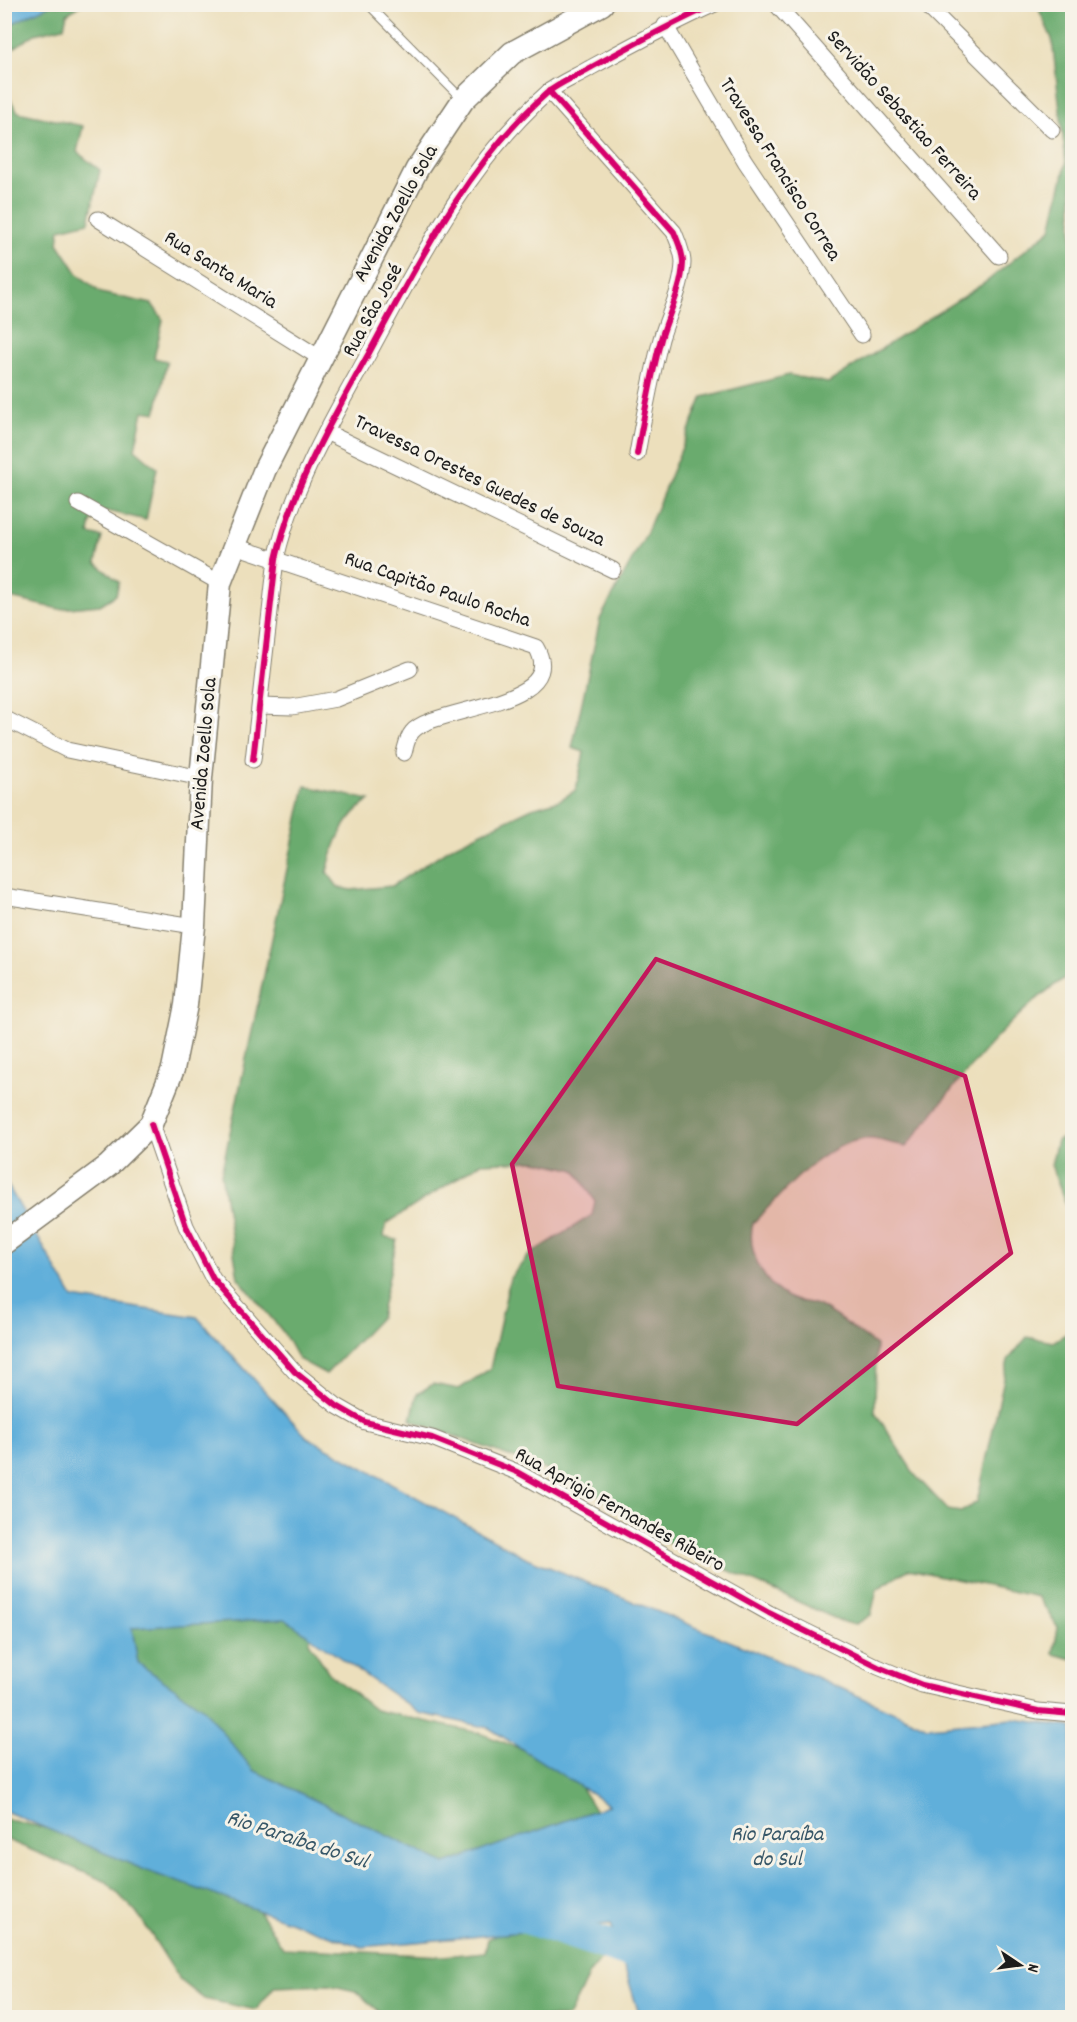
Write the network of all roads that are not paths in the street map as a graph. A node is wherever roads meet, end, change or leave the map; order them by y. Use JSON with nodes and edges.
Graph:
{"nodes":[{"id":1,"x":368,"y":4,"type":"edge"},
{"id":2,"x":602,"y":4,"type":"edge"},
{"id":3,"x":715,"y":4,"type":"edge"},
{"id":4,"x":776,"y":4,"type":"edge"},
{"id":5,"x":925,"y":4,"type":"edge"},
{"id":6,"x":665,"y":26,"type":"junction"},
{"id":7,"x":549,"y":91,"type":"junction"},
{"id":8,"x":463,"y":100,"type":"junction"},
{"id":9,"x":1052,"y":130,"type":"dead end"},
{"id":10,"x":98,"y":219,"type":"dead end"},
{"id":11,"x":999,"y":256,"type":"dead end"},
{"id":12,"x":862,"y":335,"type":"dead end"},
{"id":13,"x":320,"y":358,"type":"junction"},
{"id":14,"x":326,"y":432,"type":"junction"},
{"id":15,"x":637,"y":454,"type":"dead end"},
{"id":16,"x":78,"y":503,"type":"dead end"},
{"id":17,"x":235,"y":546,"type":"junction"},
{"id":18,"x":276,"y":559,"type":"junction"},
{"id":19,"x":613,"y":570,"type":"dead end"},
{"id":20,"x":220,"y":583,"type":"junction"},
{"id":21,"x":410,"y":669,"type":"dead end"},
{"id":22,"x":260,"y":706,"type":"junction"},
{"id":23,"x":4,"y":718,"type":"edge"},
{"id":24,"x":404,"y":753,"type":"dead end"},
{"id":25,"x":253,"y":760,"type":"dead end"},
{"id":26,"x":201,"y":778,"type":"junction"},
{"id":27,"x":4,"y":896,"type":"edge"},
{"id":28,"x":194,"y":926,"type":"junction"},
{"id":29,"x":151,"y":1124,"type":"junction"},
{"id":30,"x":4,"y":1243,"type":"edge"},
{"id":31,"x":1072,"y":1714,"type":"edge"}],
"edges":[{"from":1,"to":8,"type":"lane"},
{"from":2,"to":8,"type":"main road","name":"Avenida Zoello Sola"},
{"from":3,"to":6,"type":"street","name":"Rua São José"},
{"from":4,"to":11,"type":"street","name":"Servidão Sebastiao Ferreira"},
{"from":5,"to":9,"type":"street"},
{"from":6,"to":7,"type":"street","name":"Rua São José"},
{"from":6,"to":12,"type":"street","name":"Travessa Francisco Correa"},
{"from":7,"to":14,"type":"street","name":"Rua São José"},
{"from":7,"to":15,"type":"street"},
{"from":8,"to":13,"type":"main road","name":"Avenida Zoello Sola"},
{"from":10,"to":13,"type":"street","name":"Rua Santa Maria"},
{"from":13,"to":17,"type":"main road","name":"Avenida Zoello Sola"},
{"from":14,"to":18,"type":"street","name":"Rua São José"},
{"from":14,"to":19,"type":"street","name":"Travessa Orestes Guedes de Souza"},
{"from":16,"to":20,"type":"street"},
{"from":17,"to":18,"type":"street"},
{"from":17,"to":20,"type":"main road","name":"Avenida Zoello Sola"},
{"from":18,"to":22,"type":"street","name":"Rua São José"},
{"from":18,"to":24,"type":"street","name":"Rua Capitão Paulo Rocha"},
{"from":20,"to":26,"type":"main road","name":"Avenida Zoello Sola"},
{"from":21,"to":22,"type":"street"},
{"from":22,"to":25,"type":"street","name":"Rua São José"},
{"from":23,"to":26,"type":"street"},
{"from":26,"to":28,"type":"main road","name":"Avenida Zoello Sola"},
{"from":27,"to":28,"type":"street"},
{"from":28,"to":29,"type":"main road","name":"Avenida Zoello Sola"},
{"from":29,"to":30,"type":"main road","name":"Avenida Zoello Sola"},
{"from":29,"to":31,"type":"street","name":"Rua Aprigio Fernandes Ribeiro"}]}
